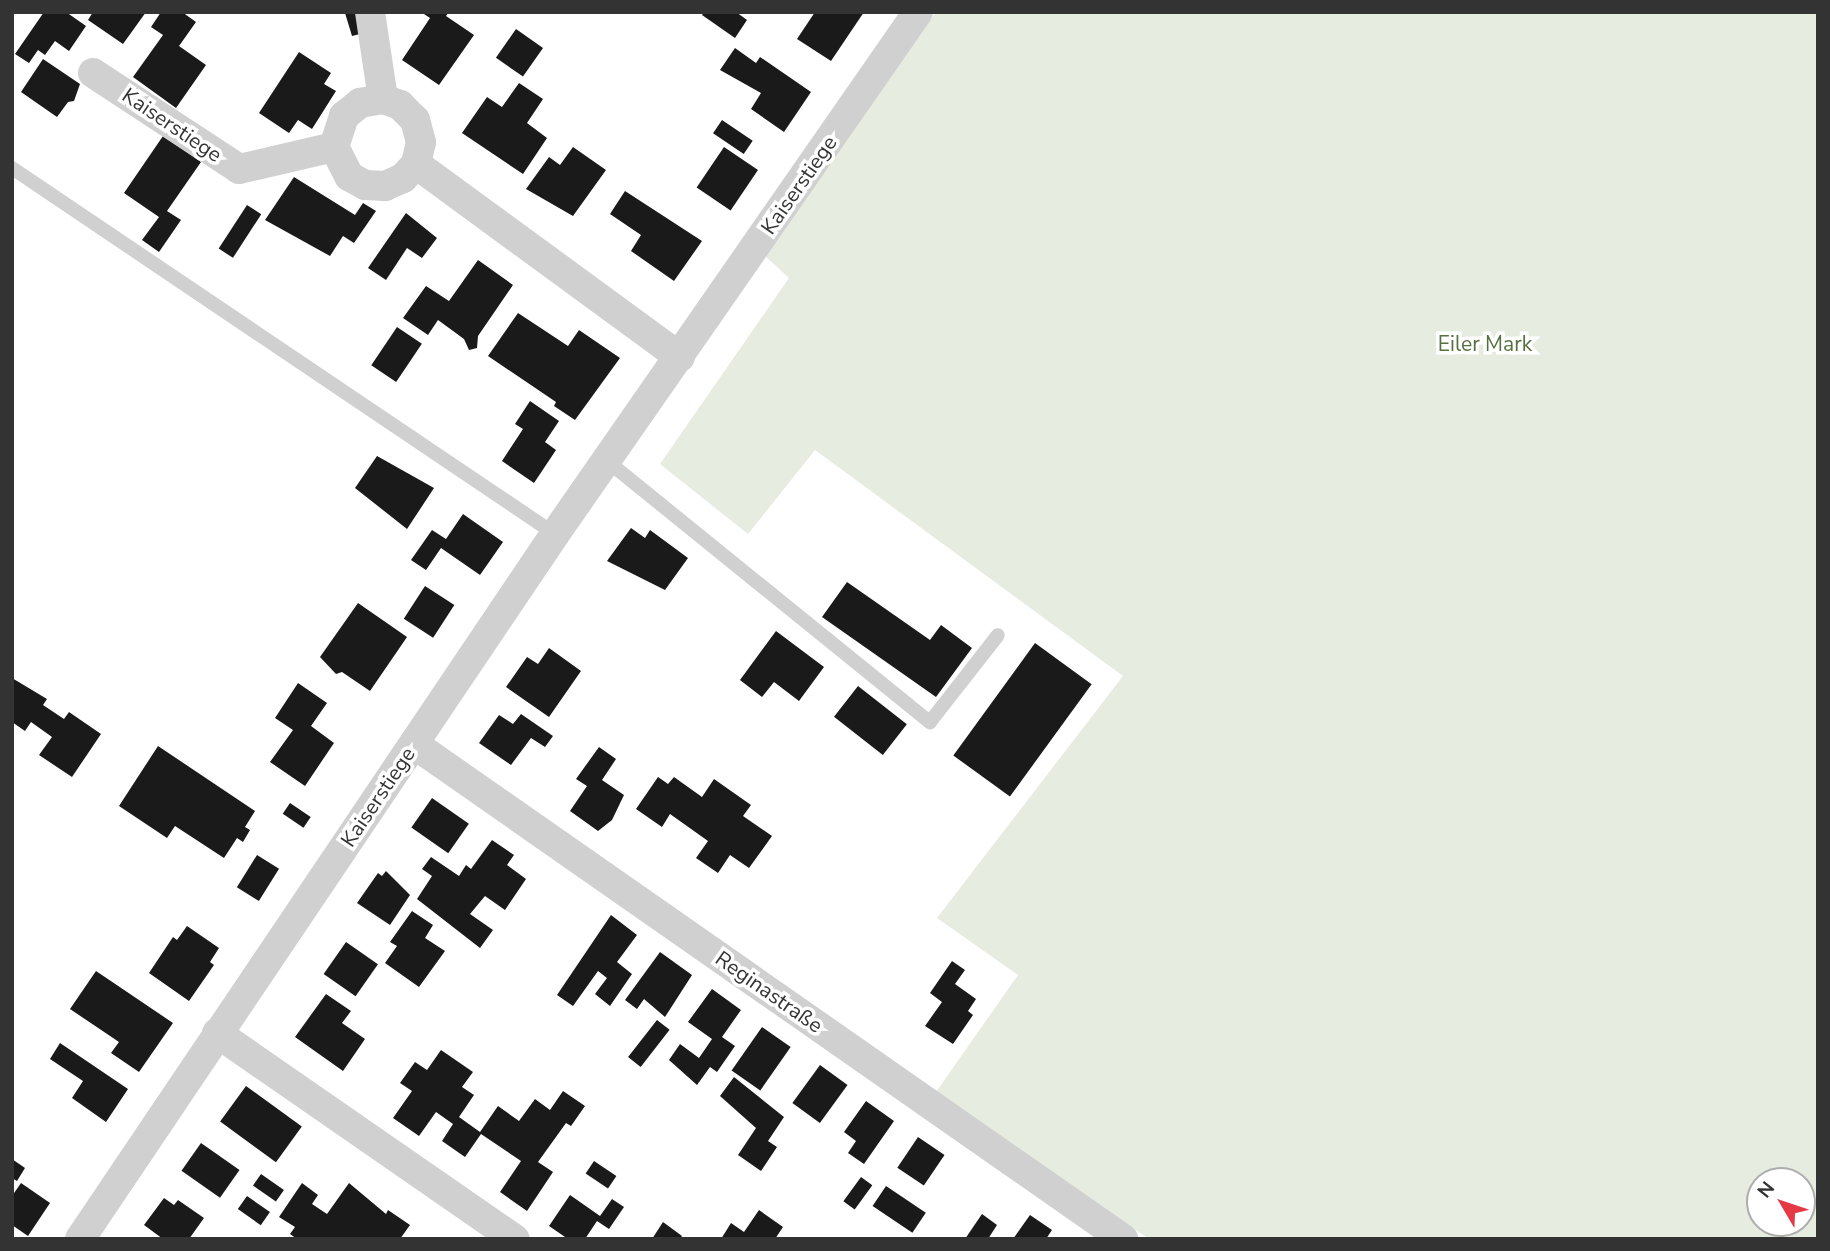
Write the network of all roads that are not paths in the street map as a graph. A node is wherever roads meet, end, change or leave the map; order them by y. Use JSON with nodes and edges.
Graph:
{"nodes":[{"id":1,"x":370,"y":12,"type":"edge"},
{"id":2,"x":918,"y":12,"type":"edge"},
{"id":3,"x":93,"y":73,"type":"dead end"},
{"id":4,"x":383,"y":99,"type":"junction"},
{"id":5,"x":334,"y":146,"type":"junction"},
{"id":6,"x":416,"y":164,"type":"junction"},
{"id":7,"x":12,"y":168,"type":"edge"},
{"id":8,"x":680,"y":357,"type":"junction"},
{"id":9,"x":606,"y":460,"type":"junction"},
{"id":10,"x":555,"y":534,"type":"junction"},
{"id":11,"x":998,"y":635,"type":"dead end"},
{"id":12,"x":414,"y":744,"type":"junction"},
{"id":13,"x":218,"y":1033,"type":"junction"},
{"id":14,"x":80,"y":1239,"type":"edge"},
{"id":15,"x":515,"y":1239,"type":"edge"},
{"id":16,"x":1123,"y":1239,"type":"edge"}],
"edges":[{"from":1,"to":4,"type":"street"},
{"from":2,"to":8,"type":"street","name":"Kaiserstiege"},
{"from":3,"to":5,"type":"street","name":"Kaiserstiege"},
{"from":4,"to":5,"type":"street"},
{"from":4,"to":6,"type":"street"},
{"from":5,"to":6,"type":"street"},
{"from":6,"to":8,"type":"street"},
{"from":7,"to":10,"type":"lane"},
{"from":8,"to":9,"type":"street","name":"Kaiserstiege"},
{"from":9,"to":10,"type":"street","name":"Kaiserstiege"},
{"from":9,"to":11,"type":"lane"},
{"from":10,"to":12,"type":"street","name":"Kaiserstiege"},
{"from":12,"to":13,"type":"street","name":"Kaiserstiege"},
{"from":12,"to":16,"type":"street","name":"Reginastraße"},
{"from":13,"to":14,"type":"street","name":"Kaiserstiege"},
{"from":13,"to":15,"type":"street"}]}
